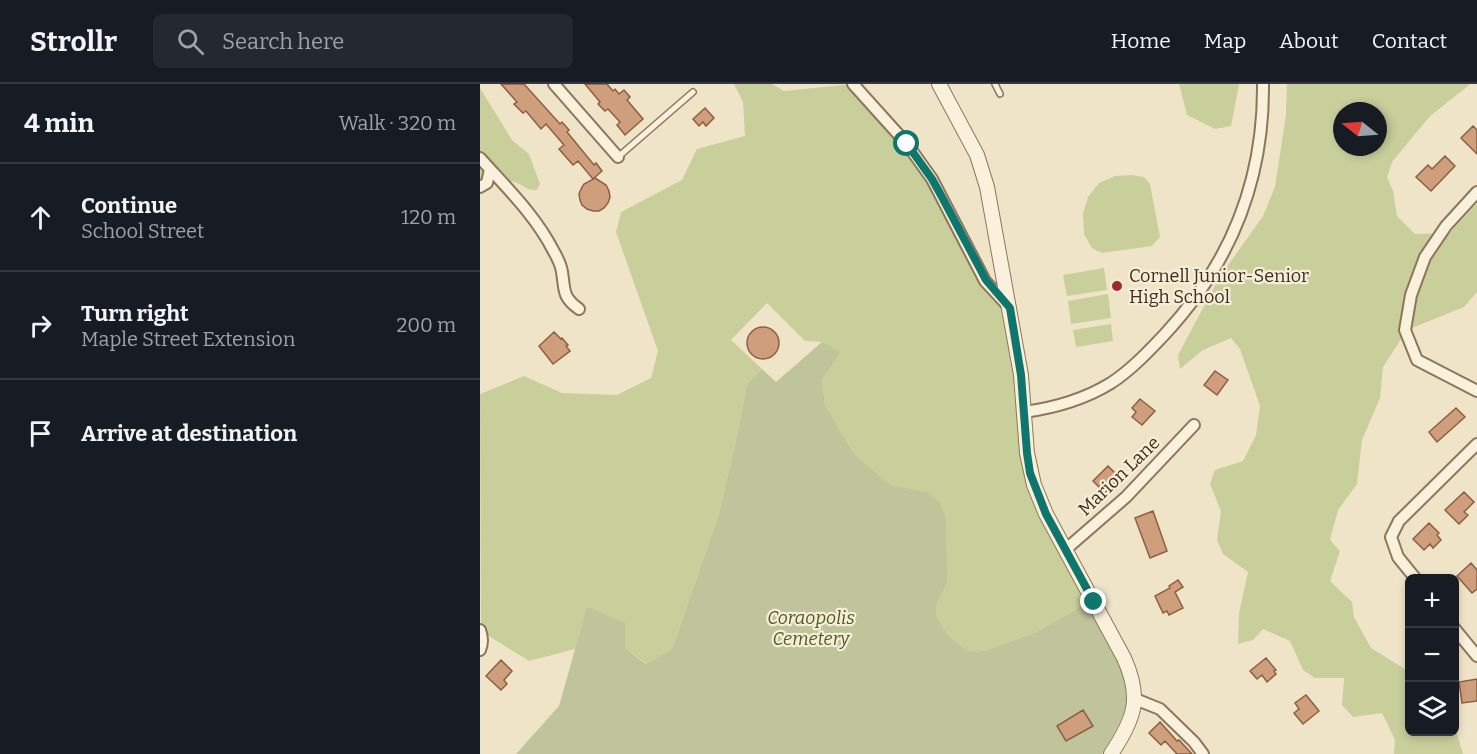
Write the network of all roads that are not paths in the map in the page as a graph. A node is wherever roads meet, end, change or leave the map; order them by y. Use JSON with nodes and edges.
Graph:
{"nodes":[{"id":1,"x":554,"y":84,"type":"edge"},
{"id":2,"x":853,"y":84,"type":"edge"},
{"id":3,"x":939,"y":84,"type":"edge"},
{"id":4,"x":995,"y":84,"type":"edge"},
{"id":5,"x":1263,"y":84,"type":"edge"},
{"id":6,"x":693,"y":92,"type":"dead end"},
{"id":7,"x":1000,"y":94,"type":"dead end"},
{"id":8,"x":618,"y":157,"type":"joint"},
{"id":9,"x":480,"y":158,"type":"edge"},
{"id":10,"x":490,"y":170,"type":"junction"},
{"id":11,"x":480,"y":187,"type":"edge"},
{"id":12,"x":1477,"y":192,"type":"edge"},
{"id":13,"x":1010,"y":308,"type":"junction"},
{"id":14,"x":579,"y":309,"type":"dead end"},
{"id":15,"x":1477,"y":391,"type":"edge"},
{"id":16,"x":1024,"y":412,"type":"junction"},
{"id":17,"x":1194,"y":424,"type":"dead end"},
{"id":18,"x":1477,"y":444,"type":"edge"},
{"id":19,"x":1065,"y":550,"type":"junction"},
{"id":20,"x":1411,"y":574,"type":"edge"},
{"id":21,"x":480,"y":630,"type":"edge"},
{"id":22,"x":1459,"y":633,"type":"edge"},
{"id":23,"x":480,"y":651,"type":"edge"},
{"id":24,"x":1477,"y":656,"type":"edge"},
{"id":25,"x":1135,"y":699,"type":"junction"},
{"id":26,"x":1112,"y":754,"type":"edge"},
{"id":27,"x":1203,"y":754,"type":"edge"}],
"edges":[{"from":1,"to":8,"type":"street"},
{"from":2,"to":13,"type":"street"},
{"from":3,"to":13,"type":"street"},
{"from":4,"to":7,"type":"lane"},
{"from":5,"to":16,"type":"street"},
{"from":6,"to":8,"type":"lane"},
{"from":9,"to":10,"type":"street"},
{"from":10,"to":11,"type":"street"},
{"from":10,"to":14,"type":"street"},
{"from":12,"to":15,"type":"street"},
{"from":13,"to":16,"type":"street"},
{"from":16,"to":19,"type":"street"},
{"from":17,"to":19,"type":"street","name":"Marion Lane"},
{"from":18,"to":20,"type":"street"},
{"from":19,"to":25,"type":"street"},
{"from":21,"to":23,"type":"street"},
{"from":22,"to":24,"type":"street"},
{"from":25,"to":26,"type":"street"},
{"from":25,"to":27,"type":"street"}]}
